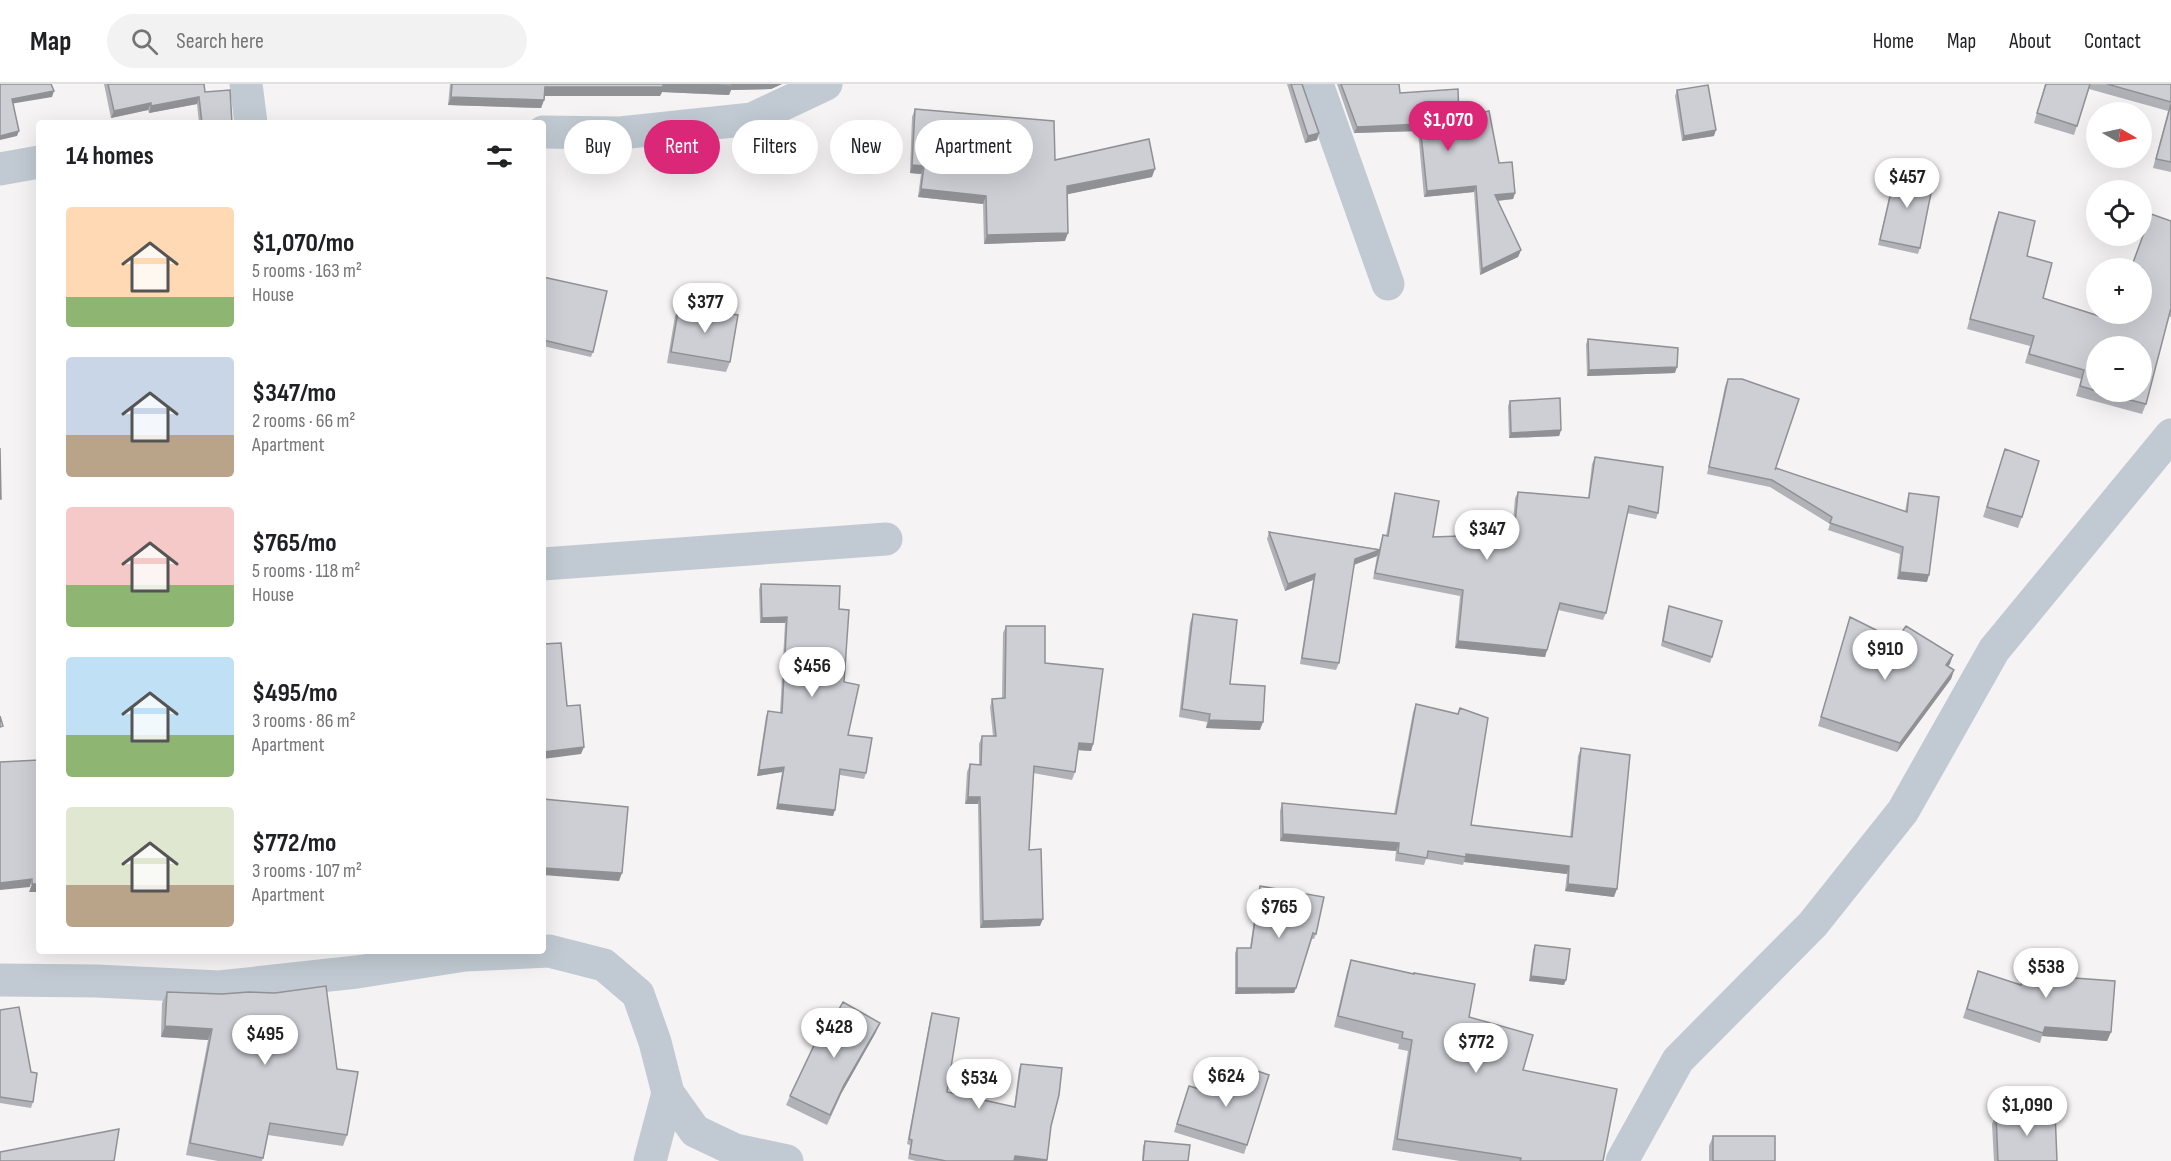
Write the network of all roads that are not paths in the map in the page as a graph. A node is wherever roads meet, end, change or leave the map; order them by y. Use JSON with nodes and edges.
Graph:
{"nodes":[{"id":1,"x":246,"y":84,"type":"edge"},
{"id":2,"x":826,"y":84,"type":"edge"},
{"id":3,"x":1317,"y":84,"type":"edge"},
{"id":4,"x":251,"y":120,"type":"edge"},
{"id":5,"x":546,"y":132,"type":"edge"},
{"id":6,"x":36,"y":163,"type":"edge"},
{"id":7,"x":0,"y":169,"type":"edge"},
{"id":8,"x":1388,"y":284,"type":"dead end"},
{"id":9,"x":2171,"y":435,"type":"edge"},
{"id":10,"x":886,"y":538,"type":"dead end"},
{"id":11,"x":546,"y":564,"type":"edge"},
{"id":12,"x":546,"y":951,"type":"edge"},
{"id":13,"x":486,"y":954,"type":"edge"},
{"id":14,"x":396,"y":958,"type":"edge"},
{"id":15,"x":0,"y":980,"type":"edge"},
{"id":16,"x":668,"y":1093,"type":"junction"},
{"id":17,"x":650,"y":1161,"type":"edge"},
{"id":18,"x":787,"y":1161,"type":"edge"},
{"id":19,"x":1622,"y":1161,"type":"edge"}],
"edges":[{"from":1,"to":4,"type":"street"},
{"from":2,"to":5,"type":"street"},
{"from":3,"to":8,"type":"street"},
{"from":6,"to":7,"type":"street"},
{"from":9,"to":19,"type":"street"},
{"from":10,"to":11,"type":"street"},
{"from":12,"to":16,"type":"street"},
{"from":13,"to":14,"type":"street"},
{"from":14,"to":15,"type":"street"},
{"from":16,"to":17,"type":"street"},
{"from":16,"to":18,"type":"street"}]}
